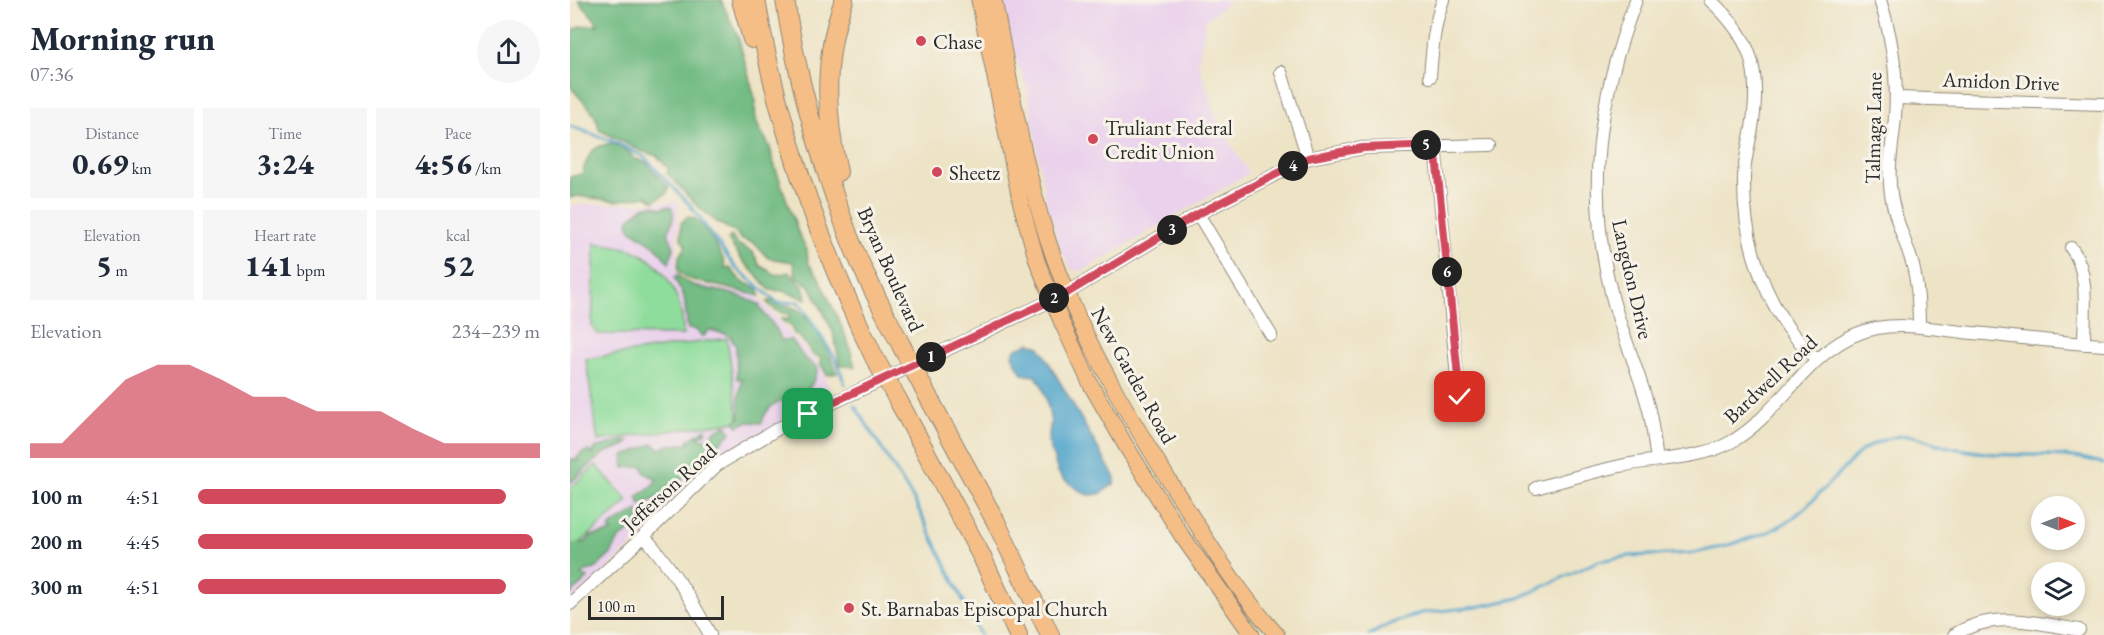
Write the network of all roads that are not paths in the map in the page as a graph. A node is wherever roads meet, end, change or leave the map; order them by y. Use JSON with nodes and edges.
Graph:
{"nodes":[{"id":1,"x":741,"y":0,"type":"edge"},
{"id":2,"x":756,"y":0,"type":"edge"},
{"id":3,"x":785,"y":0,"type":"edge"},
{"id":4,"x":844,"y":0,"type":"edge"},
{"id":5,"x":979,"y":0,"type":"edge"},
{"id":6,"x":994,"y":0,"type":"edge"},
{"id":7,"x":1443,"y":0,"type":"edge"},
{"id":8,"x":1636,"y":0,"type":"edge"},
{"id":9,"x":1710,"y":0,"type":"edge"},
{"id":10,"x":1880,"y":0,"type":"edge"},
{"id":11,"x":1281,"y":72,"type":"dead end"},
{"id":12,"x":1430,"y":77,"type":"dead end"},
{"id":13,"x":1896,"y":98,"type":"junction"},
{"id":14,"x":2104,"y":104,"type":"edge"},
{"id":15,"x":1435,"y":145,"type":"junction"},
{"id":16,"x":1491,"y":145,"type":"dead end"},
{"id":17,"x":1308,"y":158,"type":"junction"},
{"id":18,"x":796,"y":170,"type":"junction"},
{"id":19,"x":1198,"y":214,"type":"junction"},
{"id":20,"x":2071,"y":248,"type":"dead end"},
{"id":21,"x":1067,"y":293,"type":"junction"},
{"id":22,"x":1052,"y":299,"type":"junction"},
{"id":23,"x":878,"y":300,"type":"junction"},
{"id":24,"x":1919,"y":327,"type":"junction"},
{"id":25,"x":1271,"y":335,"type":"dead end"},
{"id":26,"x":2084,"y":344,"type":"junction"},
{"id":27,"x":2104,"y":345,"type":"edge"},
{"id":28,"x":1817,"y":360,"type":"junction"},
{"id":29,"x":1460,"y":397,"type":"dead end"},
{"id":30,"x":1657,"y":459,"type":"junction"},
{"id":31,"x":1136,"y":462,"type":"junction"},
{"id":32,"x":1536,"y":488,"type":"dead end"},
{"id":33,"x":1181,"y":499,"type":"junction"},
{"id":34,"x":645,"y":536,"type":"junction"},
{"id":35,"x":570,"y":604,"type":"edge"},
{"id":36,"x":2079,"y":630,"type":"dead end"},
{"id":37,"x":710,"y":635,"type":"edge"},
{"id":38,"x":1018,"y":635,"type":"edge"},
{"id":39,"x":1050,"y":635,"type":"edge"},
{"id":40,"x":1252,"y":635,"type":"edge"},
{"id":41,"x":1277,"y":635,"type":"edge"},
{"id":42,"x":1954,"y":635,"type":"edge"}],
"edges":[{"from":1,"to":18,"type":"highway"},
{"from":2,"to":18,"type":"highway"},
{"from":3,"to":23,"type":"highway","name":"Bryan Boulevard"},
{"from":4,"to":23,"type":"highway"},
{"from":5,"to":22,"type":"main road","name":"New Garden Road"},
{"from":6,"to":21,"type":"main road","name":"New Garden Road"},
{"from":7,"to":12,"type":"street"},
{"from":8,"to":30,"type":"street","name":"Langdon Drive"},
{"from":9,"to":28,"type":"street"},
{"from":10,"to":13,"type":"street","name":"Talmaga Lane"},
{"from":11,"to":17,"type":"street"},
{"from":13,"to":14,"type":"street","name":"Amidon Drive"},
{"from":13,"to":24,"type":"street","name":"Talmaga Lane"},
{"from":15,"to":16,"type":"street","name":"Jefferson Road"},
{"from":15,"to":17,"type":"street","name":"Jefferson Road"},
{"from":15,"to":29,"type":"street"},
{"from":17,"to":19,"type":"street","name":"Jefferson Road"},
{"from":18,"to":38,"type":"highway","bridge":true},
{"from":19,"to":21,"type":"street","name":"Jefferson Road"},
{"from":19,"to":25,"type":"street"},
{"from":20,"to":26,"type":"street"},
{"from":21,"to":22,"type":"street","name":"Jefferson Road"},
{"from":21,"to":33,"type":"main road","name":"New Garden Road"},
{"from":22,"to":31,"type":"main road","name":"New Garden Road"},
{"from":22,"to":34,"type":"street","name":"Jefferson Road"},
{"from":23,"to":39,"type":"highway","name":"Bryan Boulevard","bridge":true},
{"from":24,"to":26,"type":"street","name":"Bardwell Road"},
{"from":24,"to":28,"type":"street","name":"Bardwell Road"},
{"from":26,"to":27,"type":"street","name":"Bardwell Road"},
{"from":28,"to":30,"type":"street","name":"Bardwell Road"},
{"from":30,"to":32,"type":"street","name":"Bardwell Road"},
{"from":31,"to":33,"type":"main road"},
{"from":31,"to":40,"type":"main road","name":"New Garden Road"},
{"from":33,"to":41,"type":"main road","name":"New Garden Road"},
{"from":34,"to":35,"type":"street","name":"Jefferson Road"},
{"from":34,"to":37,"type":"street"},
{"from":36,"to":42,"type":"street"}]}
